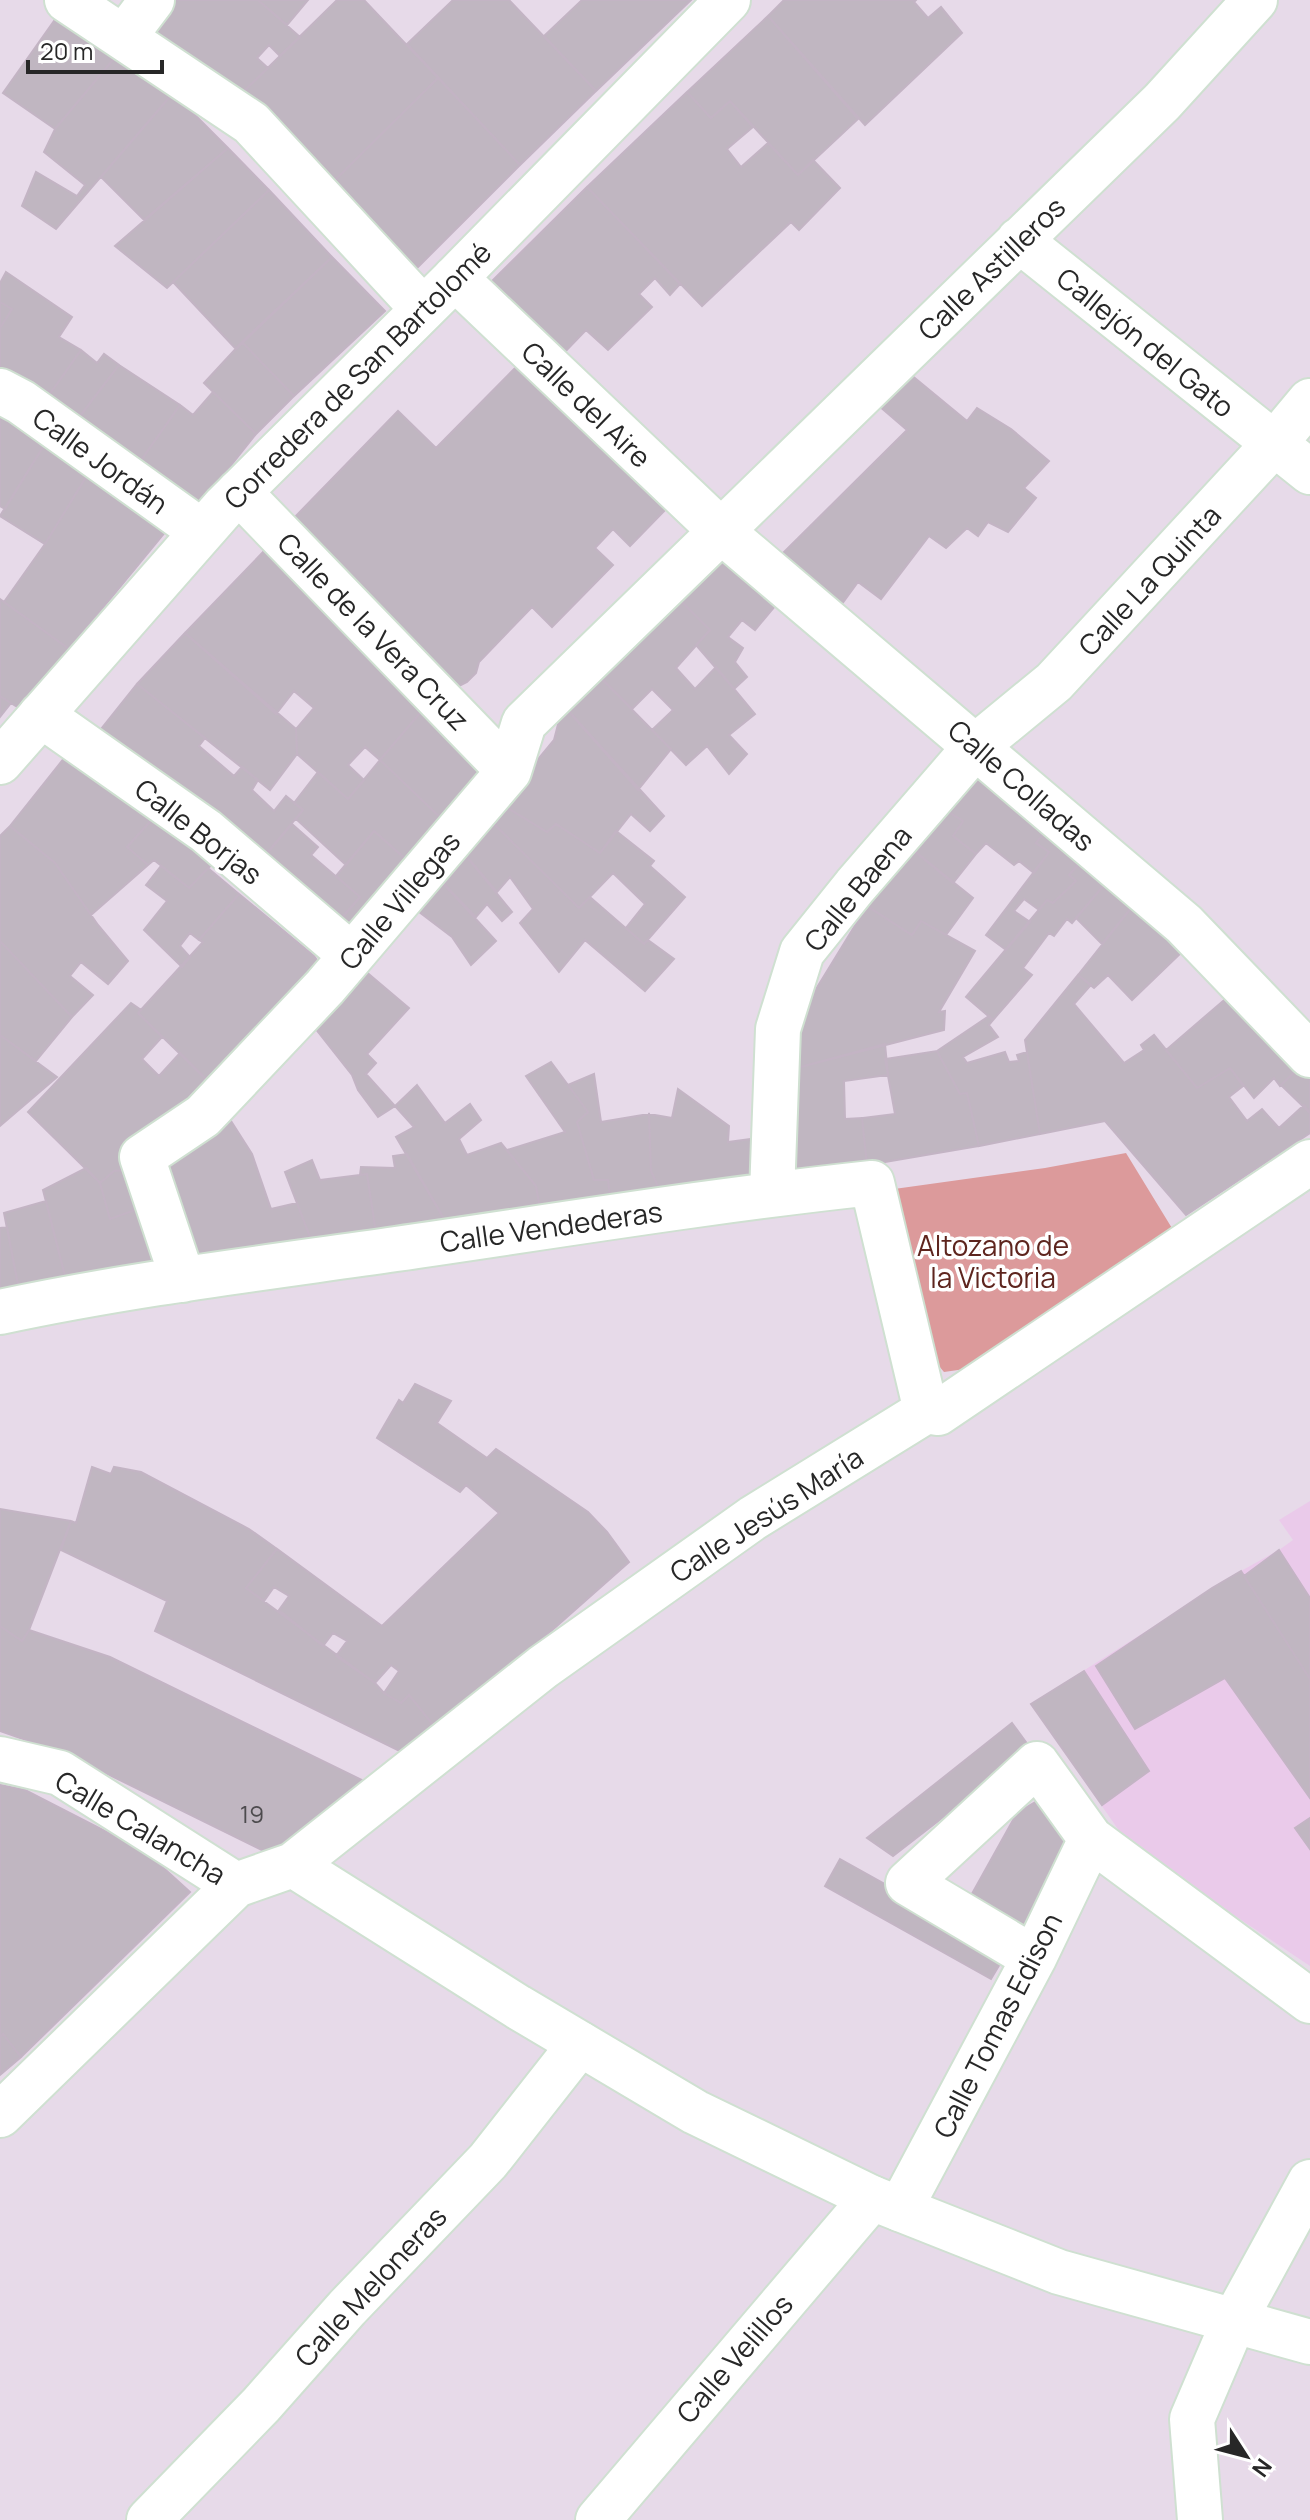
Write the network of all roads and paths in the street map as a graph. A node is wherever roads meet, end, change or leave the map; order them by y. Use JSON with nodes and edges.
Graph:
{"nodes":[{"id":1,"x":67,"y":0,"type":"edge"},
{"id":2,"x":152,"y":0,"type":"edge"},
{"id":3,"x":728,"y":0,"type":"edge"},
{"id":4,"x":1255,"y":0,"type":"edge"},
{"id":5,"x":124,"y":37,"type":"junction"},
{"id":6,"x":1019,"y":240,"type":"junction"},
{"id":7,"x":455,"y":278,"type":"junction"},
{"id":8,"x":423,"y":309,"type":"junction"},
{"id":9,"x":0,"y":391,"type":"edge"},
{"id":10,"x":1310,"y":401,"type":"edge"},
{"id":11,"x":1273,"y":445,"type":"junction"},
{"id":12,"x":1310,"y":472,"type":"edge"},
{"id":13,"x":239,"y":492,"type":"junction"},
{"id":14,"x":720,"y":530,"type":"junction"},
{"id":15,"x":201,"y":531,"type":"junction"},
{"id":16,"x":41,"y":715,"type":"junction"},
{"id":17,"x":976,"y":746,"type":"junction"},
{"id":18,"x":0,"y":762,"type":"edge"},
{"id":19,"x":509,"y":771,"type":"junction"},
{"id":20,"x":351,"y":955,"type":"junction"},
{"id":21,"x":1310,"y":1055,"type":"edge"},
{"id":22,"x":1310,"y":1162,"type":"edge"},
{"id":23,"x":772,"y":1194,"type":"junction"},
{"id":24,"x":183,"y":1280,"type":"junction"},
{"id":25,"x":0,"y":1312,"type":"edge"},
{"id":26,"x":926,"y":1411,"type":"junction"},
{"id":27,"x":0,"y":1759,"type":"edge"},
{"id":28,"x":1091,"y":1839,"type":"junction"},
{"id":29,"x":293,"y":1865,"type":"junction"},
{"id":30,"x":236,"y":1885,"type":"junction"},
{"id":31,"x":1034,"y":1958,"type":"junction"},
{"id":32,"x":1310,"y":2001,"type":"edge"},
{"id":33,"x":580,"y":2044,"type":"junction"},
{"id":34,"x":0,"y":2115,"type":"edge"},
{"id":35,"x":1310,"y":2182,"type":"edge"},
{"id":36,"x":886,"y":2204,"type":"junction"},
{"id":37,"x":1234,"y":2321,"type":"junction"},
{"id":38,"x":1310,"y":2342,"type":"edge"},
{"id":39,"x":149,"y":2520,"type":"edge"},
{"id":40,"x":598,"y":2520,"type":"edge"},
{"id":41,"x":1200,"y":2520,"type":"edge"}],
"edges":[{"from":1,"to":5,"type":"street"},
{"from":2,"to":5,"type":"street"},
{"from":3,"to":7,"type":"street","name":"Corredera de San Bartolomé"},
{"from":4,"to":6,"type":"street","name":"Calle Astilleros"},
{"from":5,"to":8,"type":"street"},
{"from":6,"to":11,"type":"street","name":"Callejón del Gato"},
{"from":6,"to":14,"type":"street","name":"Calle Astilleros"},
{"from":7,"to":8,"type":"street","name":"Corredera de San Bartolomé"},
{"from":7,"to":14,"type":"street","name":"Calle del Aire"},
{"from":8,"to":13,"type":"street","name":"Corredera de San Bartolomé"},
{"from":9,"to":15,"type":"street","name":"Calle Jordán"},
{"from":10,"to":11,"type":"street","name":"Calle La Quinta"},
{"from":11,"to":12,"type":"street","name":"Callejón del Gato"},
{"from":11,"to":17,"type":"street","name":"Calle La Quinta"},
{"from":13,"to":15,"type":"street","name":"Corredera de San Bartolomé"},
{"from":13,"to":19,"type":"street","name":"Calle de la Vera Cruz"},
{"from":14,"to":17,"type":"street","name":"Calle Colladas"},
{"from":14,"to":19,"type":"street","name":"Calle Villegas"},
{"from":15,"to":16,"type":"street","name":"Corredera de San Bartolomé"},
{"from":16,"to":18,"type":"street","name":"Corredera de San Bartolomé"},
{"from":16,"to":20,"type":"street","name":"Calle Borjas"},
{"from":17,"to":21,"type":"street","name":"Calle Colladas"},
{"from":17,"to":23,"type":"street","name":"Calle Baena"},
{"from":19,"to":20,"type":"street","name":"Calle Villegas"},
{"from":20,"to":24,"type":"street","name":"Calle Villegas"},
{"from":22,"to":26,"type":"street","name":"Calle Jesús María"},
{"from":23,"to":24,"type":"street","name":"Calle Vendederas"},
{"from":23,"to":26,"type":"street","name":"Calle Vendederas"},
{"from":24,"to":25,"type":"street","name":"Calle Vendederas"},
{"from":26,"to":29,"type":"street","name":"Calle Jesús María"},
{"from":27,"to":30,"type":"street","name":"Calle Calancha"},
{"from":28,"to":31,"type":"street","name":"Calle Tomas Edison"},
{"from":28,"to":31,"type":"street"},
{"from":28,"to":32,"type":"street"},
{"from":29,"to":30,"type":"street","name":"Calle Jesús María"},
{"from":29,"to":33,"type":"street"},
{"from":30,"to":34,"type":"street"},
{"from":31,"to":36,"type":"street","name":"Calle Tomas Edison"},
{"from":33,"to":36,"type":"street"},
{"from":33,"to":39,"type":"street","name":"Calle Meloneras"},
{"from":35,"to":37,"type":"street"},
{"from":36,"to":37,"type":"street"},
{"from":36,"to":40,"type":"street","name":"Calle Velillos"},
{"from":37,"to":38,"type":"street"},
{"from":37,"to":41,"type":"street"}]}
